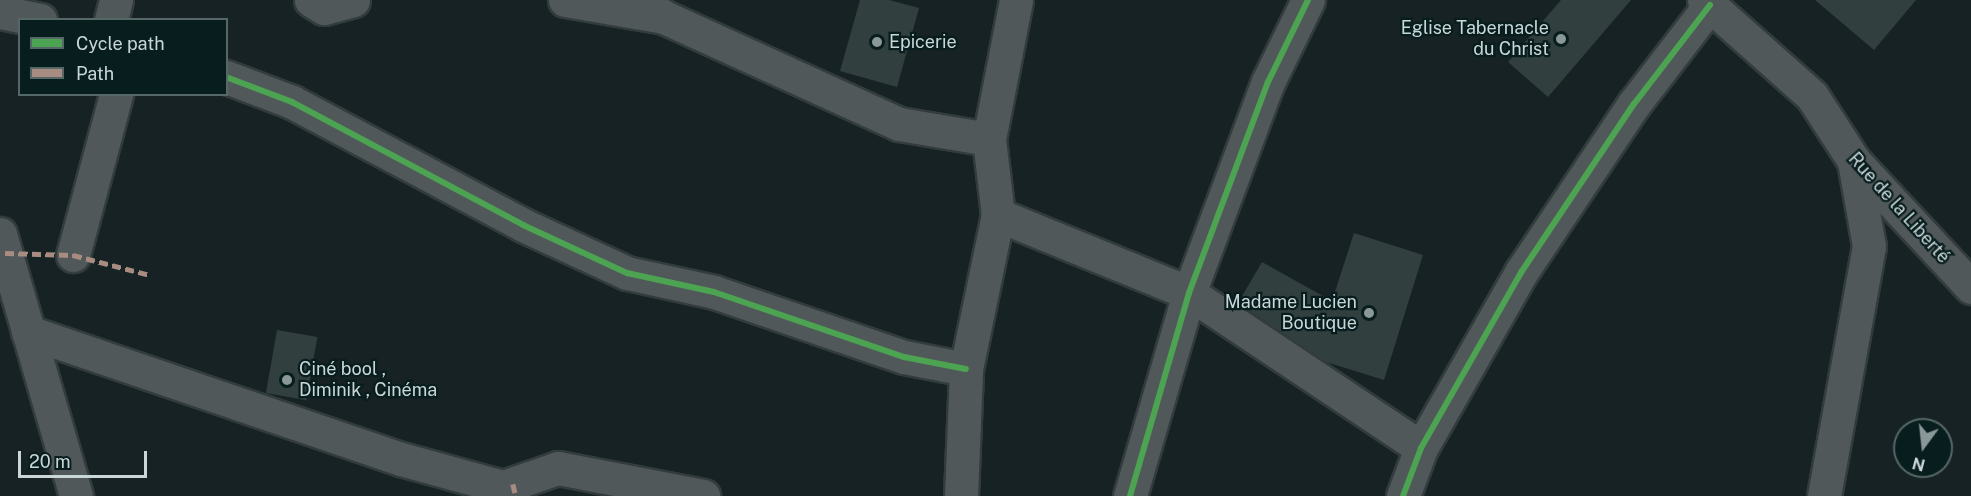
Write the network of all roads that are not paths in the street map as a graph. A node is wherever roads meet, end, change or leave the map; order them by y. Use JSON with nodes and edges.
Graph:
{"nodes":[{"id":1,"x":117,"y":0,"type":"edge"},
{"id":2,"x":311,"y":0,"type":"edge"},
{"id":3,"x":353,"y":0,"type":"edge"},
{"id":4,"x":566,"y":0,"type":"edge"},
{"id":5,"x":636,"y":0,"type":"edge"},
{"id":6,"x":1016,"y":0,"type":"edge"},
{"id":7,"x":1308,"y":0,"type":"edge"},
{"id":8,"x":1707,"y":2,"type":"edge"},
{"id":9,"x":0,"y":12,"type":"edge"},
{"id":10,"x":664,"y":17,"type":"junction"},
{"id":11,"x":30,"y":18,"type":"edge"},
{"id":12,"x":112,"y":18,"type":"edge"},
{"id":13,"x":228,"y":78,"type":"edge"},
{"id":14,"x":115,"y":96,"type":"edge"},
{"id":15,"x":988,"y":139,"type":"junction"},
{"id":16,"x":1854,"y":161,"type":"junction"},
{"id":17,"x":998,"y":214,"type":"junction"},
{"id":18,"x":0,"y":234,"type":"edge"},
{"id":19,"x":73,"y":255,"type":"dead end"},
{"id":20,"x":1971,"y":287,"type":"edge"},
{"id":21,"x":1189,"y":293,"type":"junction"},
{"id":22,"x":28,"y":332,"type":"junction"},
{"id":23,"x":966,"y":369,"type":"junction"},
{"id":24,"x":1420,"y":448,"type":"junction"},
{"id":25,"x":76,"y":496,"type":"edge"},
{"id":26,"x":704,"y":496,"type":"edge"},
{"id":27,"x":961,"y":496,"type":"edge"},
{"id":28,"x":1130,"y":496,"type":"edge"},
{"id":29,"x":1403,"y":496,"type":"edge"},
{"id":30,"x":1824,"y":496,"type":"edge"}],
"edges":[{"from":1,"to":12,"type":"street"},
{"from":2,"to":3,"type":"street"},
{"from":4,"to":10,"type":"street"},
{"from":5,"to":10,"type":"street"},
{"from":6,"to":15,"type":"street"},
{"from":7,"to":21,"type":"street"},
{"from":8,"to":16,"type":"street","name":"Rue de la Liberté"},
{"from":8,"to":24,"type":"street"},
{"from":9,"to":11,"type":"street"},
{"from":10,"to":15,"type":"street"},
{"from":13,"to":23,"type":"street"},
{"from":14,"to":19,"type":"street"},
{"from":15,"to":17,"type":"street"},
{"from":16,"to":20,"type":"street","name":"Rue de la Liberté"},
{"from":16,"to":30,"type":"street"},
{"from":17,"to":21,"type":"street"},
{"from":17,"to":23,"type":"street"},
{"from":18,"to":22,"type":"street"},
{"from":21,"to":24,"type":"street"},
{"from":21,"to":28,"type":"street"},
{"from":22,"to":25,"type":"street"},
{"from":22,"to":26,"type":"street"},
{"from":23,"to":27,"type":"street"},
{"from":24,"to":29,"type":"street"}]}
